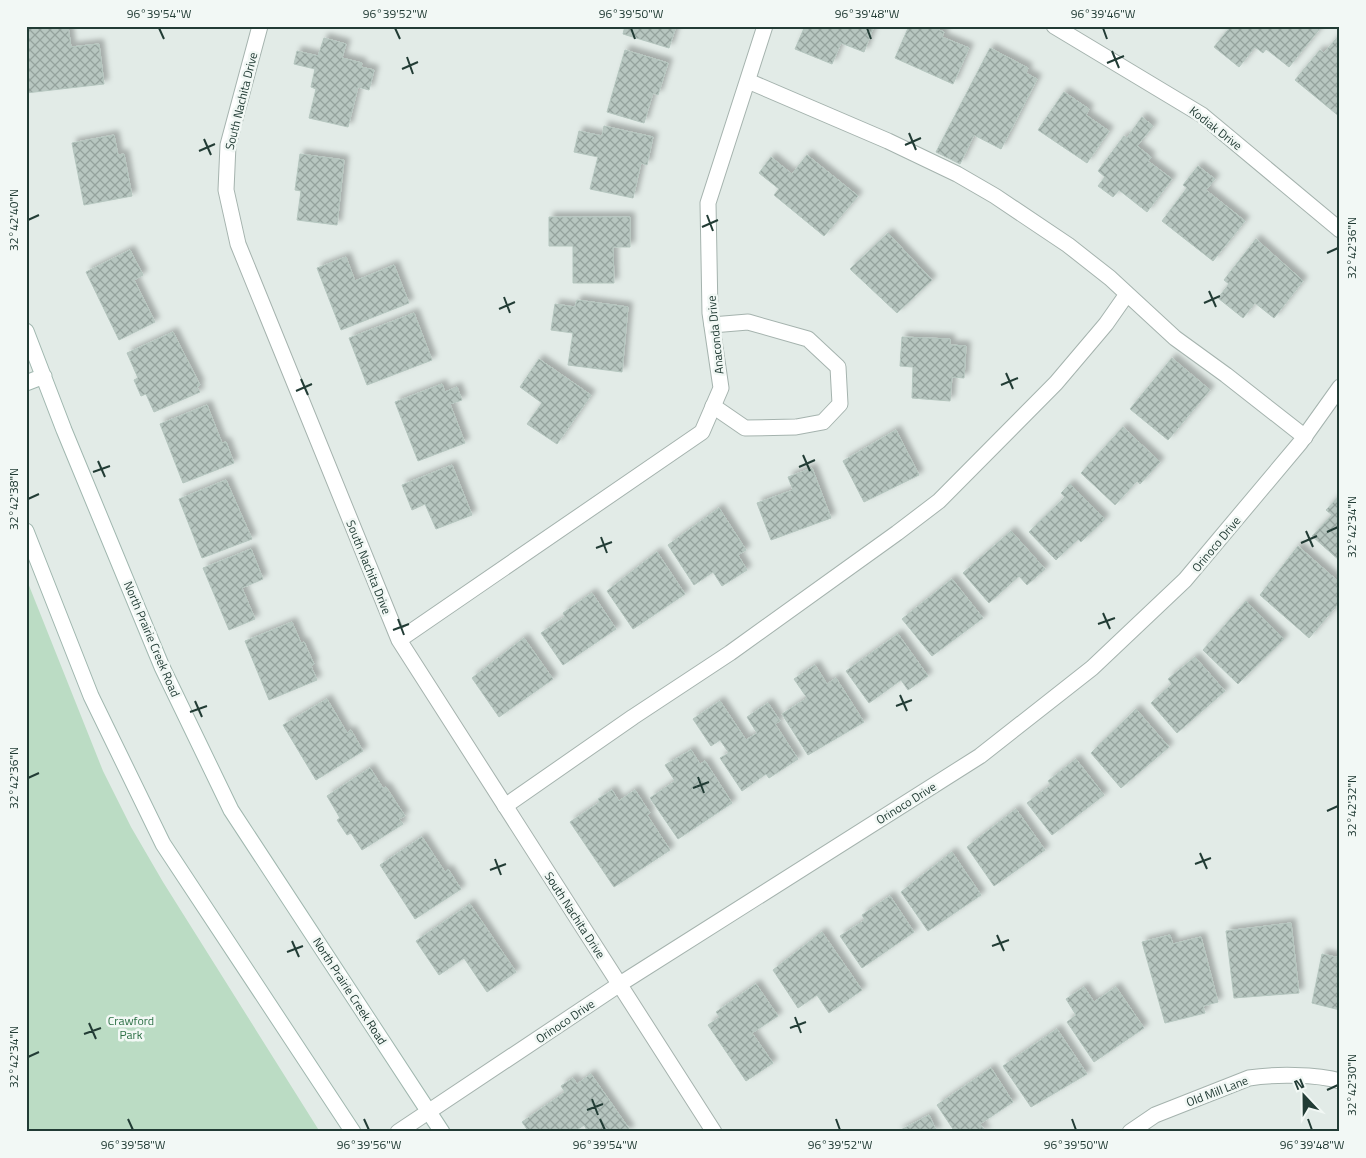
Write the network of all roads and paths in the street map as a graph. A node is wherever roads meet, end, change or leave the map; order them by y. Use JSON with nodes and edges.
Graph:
{"nodes":[{"id":1,"x":260,"y":26,"type":"edge"},
{"id":2,"x":766,"y":26,"type":"edge"},
{"id":3,"x":1054,"y":26,"type":"edge"},
{"id":4,"x":748,"y":81,"type":"junction"},
{"id":5,"x":1340,"y":230,"type":"edge"},
{"id":6,"x":1128,"y":294,"type":"junction"},
{"id":7,"x":712,"y":325,"type":"junction"},
{"id":8,"x":26,"y":331,"type":"edge"},
{"id":9,"x":44,"y":376,"type":"junction"},
{"id":10,"x":26,"y":383,"type":"edge"},
{"id":11,"x":1340,"y":387,"type":"edge"},
{"id":12,"x":713,"y":406,"type":"junction"},
{"id":13,"x":1305,"y":437,"type":"junction"},
{"id":14,"x":26,"y":531,"type":"edge"},
{"id":15,"x":399,"y":640,"type":"junction"},
{"id":16,"x":505,"y":806,"type":"junction"},
{"id":17,"x":620,"y":984,"type":"junction"},
{"id":18,"x":1340,"y":1081,"type":"edge"},
{"id":19,"x":430,"y":1111,"type":"junction"},
{"id":20,"x":353,"y":1132,"type":"edge"},
{"id":21,"x":398,"y":1132,"type":"edge"},
{"id":22,"x":442,"y":1132,"type":"edge"},
{"id":23,"x":714,"y":1132,"type":"edge"},
{"id":24,"x":1130,"y":1132,"type":"edge"}],
"edges":[{"from":1,"to":15,"type":"street","name":"South Nachita Drive"},
{"from":2,"to":4,"type":"street","name":"Anaconda Drive"},
{"from":3,"to":5,"type":"street","name":"Kodiak Drive"},
{"from":4,"to":6,"type":"street"},
{"from":4,"to":7,"type":"street","name":"Anaconda Drive"},
{"from":6,"to":13,"type":"street"},
{"from":6,"to":16,"type":"street"},
{"from":7,"to":12,"type":"street","name":"Anaconda Drive"},
{"from":7,"to":12,"type":"street"},
{"from":8,"to":9,"type":"street","name":"North Prairie Creek Road"},
{"from":9,"to":10,"type":"street"},
{"from":9,"to":19,"type":"street","name":"North Prairie Creek Road"},
{"from":11,"to":13,"type":"street","name":"Orinoco Drive"},
{"from":12,"to":15,"type":"street","name":"Anaconda Drive"},
{"from":13,"to":17,"type":"street","name":"Orinoco Drive"},
{"from":14,"to":20,"type":"street"},
{"from":15,"to":16,"type":"street","name":"South Nachita Drive"},
{"from":16,"to":17,"type":"street","name":"South Nachita Drive"},
{"from":17,"to":19,"type":"street","name":"Orinoco Drive"},
{"from":17,"to":23,"type":"street","name":"South Nachita Drive"},
{"from":18,"to":24,"type":"street","name":"Old Mill Lane"},
{"from":19,"to":21,"type":"street","name":"Orinoco Drive"},
{"from":19,"to":22,"type":"street","name":"North Prairie Creek Road"}]}
